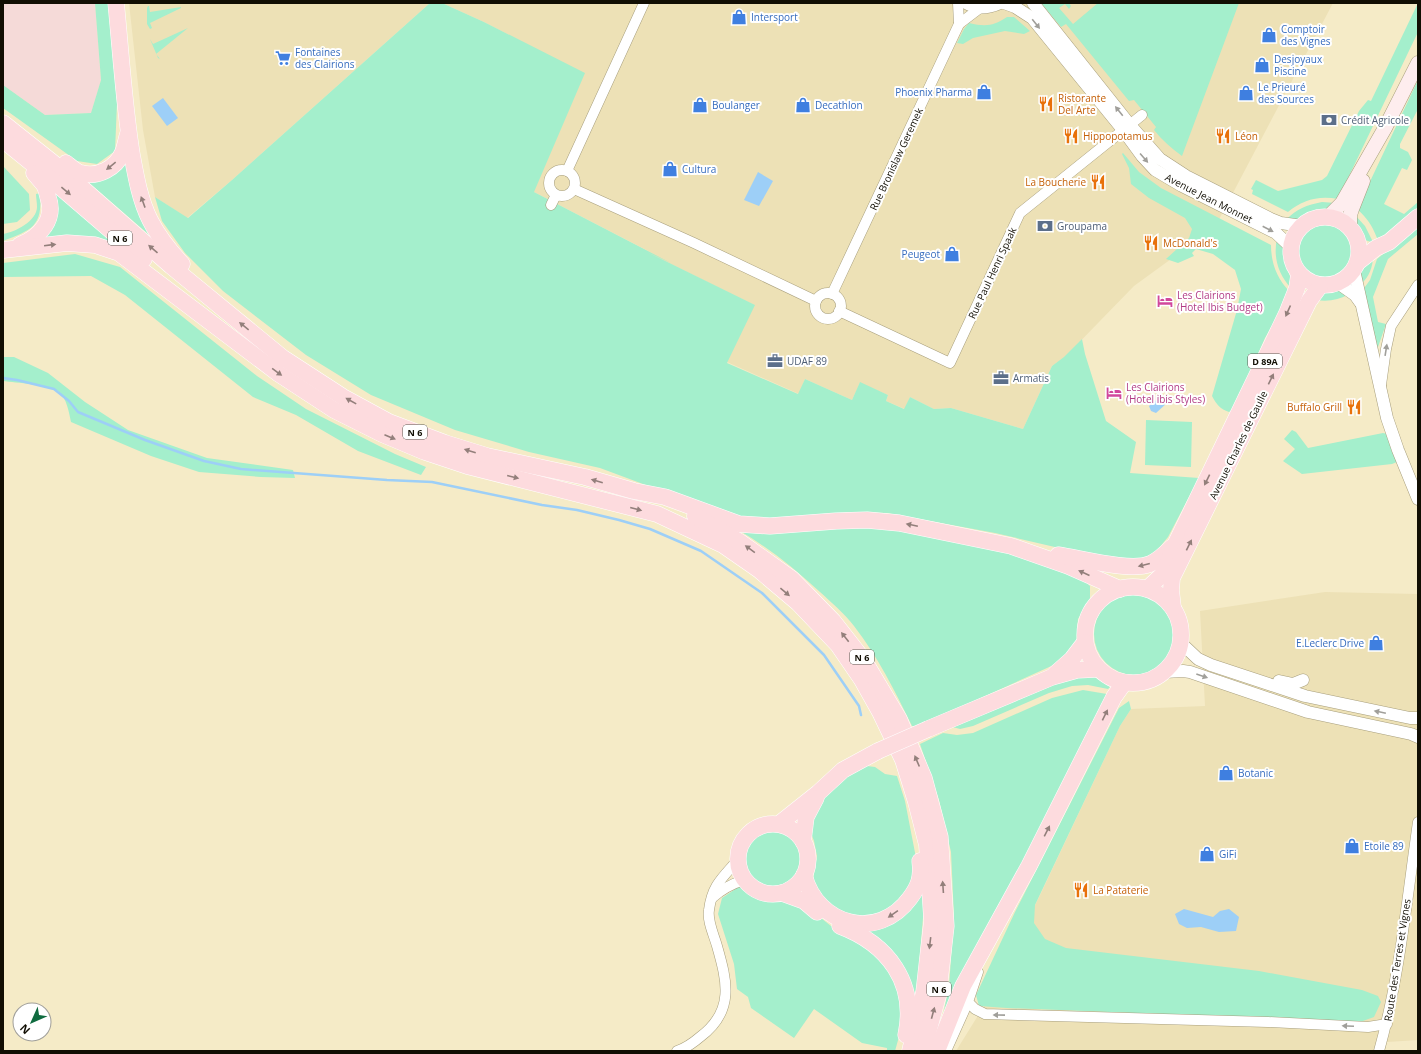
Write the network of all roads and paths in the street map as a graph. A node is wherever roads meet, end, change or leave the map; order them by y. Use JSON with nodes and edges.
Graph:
{"nodes":[{"id":1,"x":116,"y":3,"type":"edge"},
{"id":2,"x":644,"y":3,"type":"edge"},
{"id":3,"x":958,"y":3,"type":"edge"},
{"id":4,"x":966,"y":3,"type":"edge"},
{"id":5,"x":1000,"y":3,"type":"edge"},
{"id":6,"x":1004,"y":3,"type":"edge"},
{"id":7,"x":1033,"y":3,"type":"edge"},
{"id":8,"x":980,"y":8,"type":"junction"},
{"id":9,"x":959,"y":24,"type":"junction"},
{"id":10,"x":1418,"y":63,"type":"edge"},
{"id":11,"x":1142,"y":115,"type":"dead end"},
{"id":12,"x":3,"y":117,"type":"edge"},
{"id":13,"x":3,"y":123,"type":"edge"},
{"id":14,"x":1127,"y":128,"type":"junction"},
{"id":15,"x":1385,"y":128,"type":"junction"},
{"id":16,"x":129,"y":132,"type":"junction"},
{"id":17,"x":3,"y":140,"type":"edge"},
{"id":18,"x":3,"y":150,"type":"edge"},
{"id":19,"x":567,"y":171,"type":"junction"},
{"id":20,"x":574,"y":189,"type":"junction"},
{"id":21,"x":556,"y":195,"type":"junction"},
{"id":22,"x":551,"y":205,"type":"dead end"},
{"id":23,"x":1328,"y":217,"type":"junction"},
{"id":24,"x":1418,"y":217,"type":"edge"},
{"id":25,"x":1302,"y":226,"type":"junction"},
{"id":26,"x":1354,"y":235,"type":"junction"},
{"id":27,"x":1291,"y":247,"type":"junction"},
{"id":28,"x":1376,"y":248,"type":"junction"},
{"id":29,"x":7,"y":250,"type":"edge"},
{"id":30,"x":1356,"y":266,"type":"junction"},
{"id":31,"x":1299,"y":274,"type":"junction"},
{"id":32,"x":1338,"y":284,"type":"junction"},
{"id":33,"x":1418,"y":285,"type":"edge"},
{"id":34,"x":1320,"y":286,"type":"junction"},
{"id":35,"x":832,"y":294,"type":"junction"},
{"id":36,"x":816,"y":301,"type":"junction"},
{"id":37,"x":1360,"y":302,"type":"junction"},
{"id":38,"x":225,"y":311,"type":"junction"},
{"id":39,"x":839,"y":311,"type":"junction"},
{"id":40,"x":236,"y":340,"type":"junction"},
{"id":41,"x":1381,"y":389,"type":"junction"},
{"id":42,"x":1240,"y":427,"type":"junction"},
{"id":43,"x":634,"y":491,"type":"junction"},
{"id":44,"x":1418,"y":499,"type":"edge"},
{"id":45,"x":1176,"y":543,"type":"junction"},
{"id":46,"x":1011,"y":546,"type":"junction"},
{"id":47,"x":1120,"y":589,"type":"junction"},
{"id":48,"x":1147,"y":589,"type":"junction"},
{"id":49,"x":1173,"y":608,"type":"junction"},
{"id":50,"x":1085,"y":642,"type":"junction"},
{"id":51,"x":1181,"y":643,"type":"junction"},
{"id":52,"x":1098,"y":669,"type":"junction"},
{"id":53,"x":1225,"y":670,"type":"junction"},
{"id":54,"x":1164,"y":672,"type":"junction"},
{"id":55,"x":1052,"y":677,"type":"junction"},
{"id":56,"x":862,"y":680,"type":"junction"},
{"id":57,"x":1303,"y":680,"type":"dead end"},
{"id":58,"x":1124,"y":683,"type":"junction"},
{"id":59,"x":1418,"y":718,"type":"edge"},
{"id":60,"x":1418,"y":737,"type":"edge"},
{"id":61,"x":818,"y":793,"type":"junction"},
{"id":62,"x":1418,"y":822,"type":"edge"},
{"id":63,"x":779,"y":824,"type":"junction"},
{"id":64,"x":803,"y":841,"type":"junction"},
{"id":65,"x":737,"y":861,"type":"junction"},
{"id":66,"x":1029,"y":866,"type":"junction"},
{"id":67,"x":804,"y":875,"type":"junction"},
{"id":68,"x":744,"y":880,"type":"junction"},
{"id":69,"x":782,"y":893,"type":"junction"},
{"id":70,"x":711,"y":900,"type":"junction"},
{"id":71,"x":968,"y":1002,"type":"junction"},
{"id":72,"x":1387,"y":1024,"type":"junction"},
{"id":73,"x":677,"y":1051,"type":"edge"},
{"id":74,"x":902,"y":1051,"type":"edge"},
{"id":75,"x":910,"y":1051,"type":"edge"},
{"id":76,"x":923,"y":1051,"type":"edge"},
{"id":77,"x":937,"y":1051,"type":"edge"},
{"id":78,"x":946,"y":1051,"type":"edge"},
{"id":79,"x":1379,"y":1051,"type":"edge"}],
"edges":[{"from":1,"to":16,"type":"main road"},
{"from":2,"to":19,"type":"street"},
{"from":3,"to":9,"type":"street","name":"Rue Bronislaw Geremek"},
{"from":4,"to":8,"type":"street"},
{"from":5,"to":8,"type":"street"},
{"from":6,"to":14,"type":"street","name":"Avenue Jean Monnet","one_way":true},
{"from":14,"to":7,"type":"street","name":"Avenue Jean Monnet","one_way":true},
{"from":8,"to":9,"type":"street","name":"Rue Bronislaw Geremek"},
{"from":9,"to":35,"type":"street","name":"Rue Bronislaw Geremek"},
{"from":10,"to":15,"type":"main road"},
{"from":11,"to":14,"type":"street","name":"Rue Paul Henri Spaak"},
{"from":16,"to":12,"type":"main road","one_way":true},
{"from":38,"to":13,"type":"main road","number":"N 6","one_way":true},
{"from":14,"to":25,"type":"street","name":"Avenue Jean Monnet"},
{"from":14,"to":27,"type":"street","name":"Avenue Jean Monnet","one_way":true},
{"from":14,"to":39,"type":"street","name":"Rue Paul Henri Spaak"},
{"from":15,"to":23,"type":"main road"},
{"from":15,"to":26,"type":"main road"},
{"from":38,"to":16,"type":"main road","one_way":true},
{"from":17,"to":40,"type":"main road","number":"N 6","one_way":true},
{"from":18,"to":29,"type":"main road"},
{"from":19,"to":20,"type":"street"},
{"from":19,"to":21,"type":"street"},
{"from":20,"to":21,"type":"street"},
{"from":20,"to":36,"type":"street"},
{"from":21,"to":22,"type":"street"},
{"from":23,"to":25,"type":"main road"},
{"from":23,"to":26,"type":"main road"},
{"from":24,"to":28,"type":"main road"},
{"from":25,"to":27,"type":"main road"},
{"from":26,"to":28,"type":"main road"},
{"from":26,"to":30,"type":"main road"},
{"from":27,"to":31,"type":"main road"},
{"from":28,"to":30,"type":"main road"},
{"from":29,"to":40,"type":"main road","one_way":true},
{"from":30,"to":32,"type":"main road"},
{"from":30,"to":37,"type":"street"},
{"from":31,"to":34,"type":"main road"},
{"from":31,"to":42,"type":"main road","name":"Avenue Charles de Gaulle","number":"D 89A","one_way":true},
{"from":32,"to":34,"type":"main road"},
{"from":32,"to":37,"type":"street"},
{"from":41,"to":33,"type":"street","one_way":true},
{"from":42,"to":34,"type":"main road","name":"Avenue Charles de Gaulle","number":"D 89A","one_way":true},
{"from":35,"to":36,"type":"street"},
{"from":35,"to":39,"type":"street"},
{"from":36,"to":39,"type":"street"},
{"from":37,"to":41,"type":"street"},
{"from":43,"to":38,"type":"main road","number":"N 6","one_way":true},
{"from":40,"to":56,"type":"main road","number":"N 6","one_way":true},
{"from":41,"to":44,"type":"street"},
{"from":42,"to":45,"type":"main road","name":"Avenue Charles de Gaulle","number":"D 89A","one_way":true},
{"from":49,"to":42,"type":"main road","name":"Avenue Charles de Gaulle","number":"D 89A","one_way":true},
{"from":46,"to":43,"type":"main road","one_way":true},
{"from":76,"to":43,"type":"main road","number":"N 6","one_way":true},
{"from":45,"to":46,"type":"main road","one_way":true},
{"from":45,"to":48,"type":"main road","name":"Avenue Charles de Gaulle","number":"D 89A"},
{"from":47,"to":46,"type":"main road","one_way":true},
{"from":47,"to":48,"type":"main road"},
{"from":47,"to":50,"type":"main road"},
{"from":48,"to":49,"type":"main road"},
{"from":49,"to":51,"type":"main road"},
{"from":50,"to":52,"type":"main road"},
{"from":50,"to":55,"type":"main road"},
{"from":51,"to":53,"type":"street"},
{"from":51,"to":54,"type":"main road"},
{"from":52,"to":55,"type":"main road"},
{"from":52,"to":58,"type":"main road"},
{"from":53,"to":57,"type":"street"},
{"from":59,"to":53,"type":"street","one_way":true},
{"from":54,"to":58,"type":"main road"},
{"from":54,"to":60,"type":"street","one_way":true},
{"from":55,"to":61,"type":"main road","bridge":true},
{"from":56,"to":67,"type":"main road","one_way":true},
{"from":56,"to":75,"type":"main road","number":"N 6","one_way":true},
{"from":66,"to":58,"type":"main road","one_way":true},
{"from":61,"to":63,"type":"main road"},
{"from":61,"to":64,"type":"main road"},
{"from":62,"to":72,"type":"street","name":"Route des Terres et Vignes"},
{"from":63,"to":64,"type":"main road"},
{"from":63,"to":65,"type":"main road"},
{"from":64,"to":67,"type":"main road"},
{"from":65,"to":68,"type":"main road"},
{"from":65,"to":70,"type":"street"},
{"from":66,"to":71,"type":"street"},
{"from":66,"to":77,"type":"main road"},
{"from":67,"to":69,"type":"main road"},
{"from":68,"to":69,"type":"main road"},
{"from":68,"to":70,"type":"street"},
{"from":69,"to":74,"type":"main road"},
{"from":70,"to":73,"type":"street"},
{"from":72,"to":71,"type":"street","one_way":true},
{"from":71,"to":78,"type":"street"},
{"from":72,"to":79,"type":"street","name":"Route des Terres et Vignes"}]}
